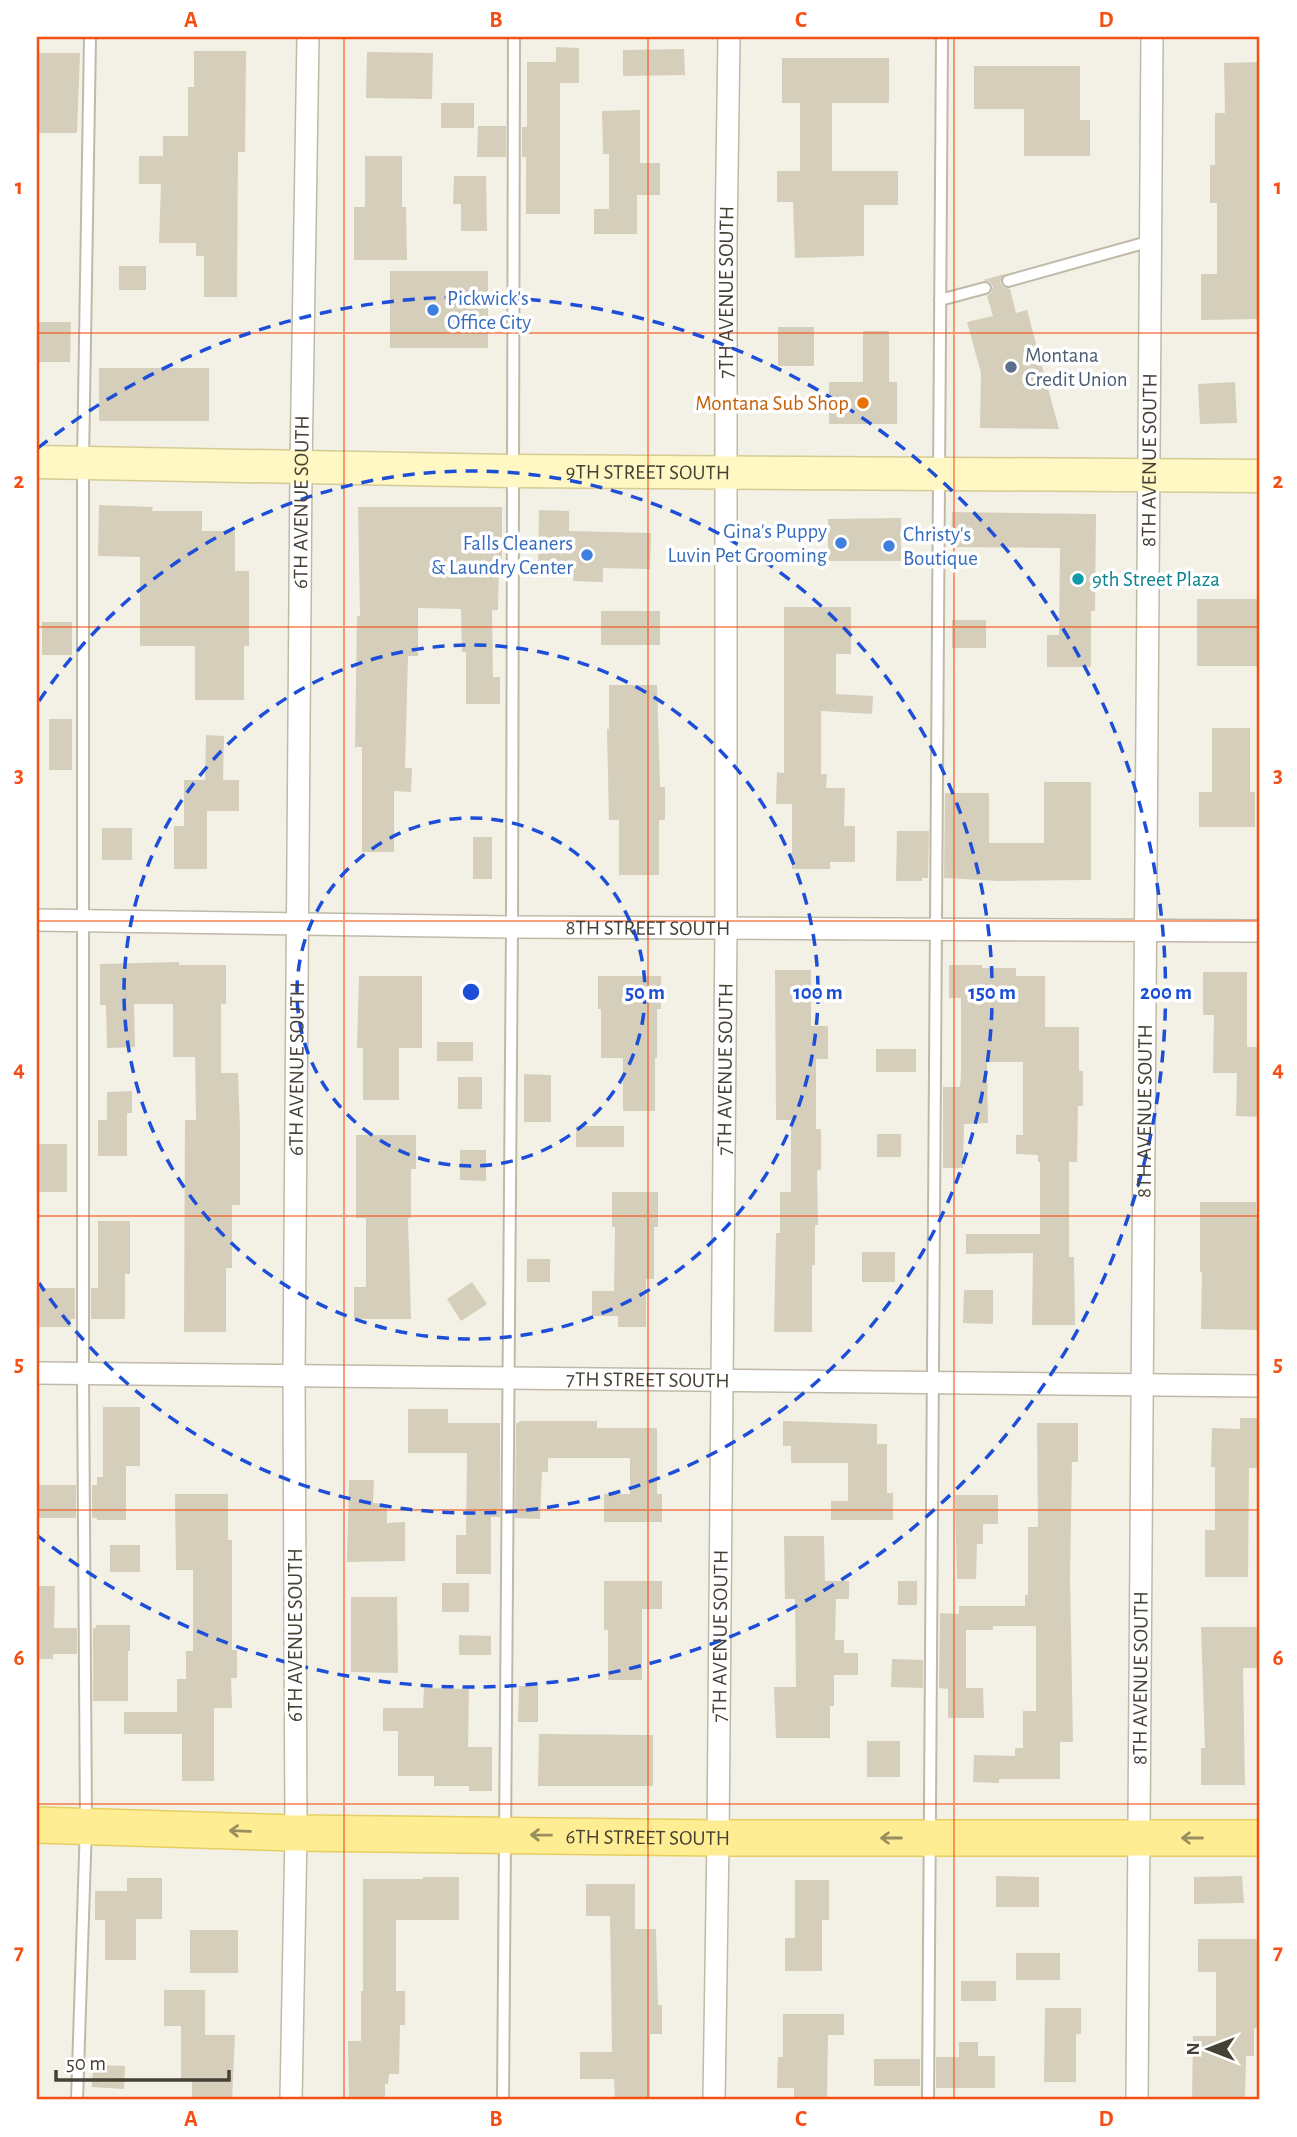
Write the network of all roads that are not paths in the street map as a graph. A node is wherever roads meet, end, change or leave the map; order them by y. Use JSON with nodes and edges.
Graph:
{"nodes":[{"id":1,"x":90,"y":37,"type":"edge"},
{"id":2,"x":308,"y":37,"type":"edge"},
{"id":3,"x":514,"y":37,"type":"edge"},
{"id":4,"x":729,"y":37,"type":"edge"},
{"id":5,"x":942,"y":37,"type":"edge"},
{"id":6,"x":1152,"y":37,"type":"edge"},
{"id":7,"x":1150,"y":241,"type":"junction"},
{"id":8,"x":1008,"y":281,"type":"dead end"},
{"id":9,"x":985,"y":288,"type":"dead end"},
{"id":10,"x":940,"y":300,"type":"junction"},
{"id":11,"x":37,"y":462,"type":"edge"},
{"id":12,"x":83,"y":462,"type":"junction"},
{"id":13,"x":301,"y":467,"type":"junction"},
{"id":14,"x":513,"y":471,"type":"junction"},
{"id":15,"x":725,"y":472,"type":"junction"},
{"id":16,"x":939,"y":473,"type":"junction"},
{"id":17,"x":1149,"y":474,"type":"junction"},
{"id":18,"x":1260,"y":476,"type":"edge"},
{"id":19,"x":37,"y":920,"type":"edge"},
{"id":20,"x":83,"y":921,"type":"junction"},
{"id":21,"x":298,"y":924,"type":"junction"},
{"id":22,"x":512,"y":927,"type":"junction"},
{"id":23,"x":726,"y":927,"type":"junction"},
{"id":24,"x":937,"y":928,"type":"junction"},
{"id":25,"x":1144,"y":929,"type":"junction"},
{"id":26,"x":1260,"y":931,"type":"edge"},
{"id":27,"x":37,"y":1373,"type":"edge"},
{"id":28,"x":83,"y":1374,"type":"junction"},
{"id":29,"x":294,"y":1375,"type":"junction"},
{"id":30,"x":508,"y":1378,"type":"junction"},
{"id":31,"x":721,"y":1380,"type":"junction"},
{"id":32,"x":932,"y":1384,"type":"junction"},
{"id":33,"x":1260,"y":1386,"type":"edge"},
{"id":34,"x":1141,"y":1387,"type":"junction"},
{"id":35,"x":37,"y":1825,"type":"edge"},
{"id":36,"x":86,"y":1825,"type":"junction"},
{"id":37,"x":296,"y":1833,"type":"junction"},
{"id":38,"x":506,"y":1835,"type":"junction"},
{"id":39,"x":718,"y":1838,"type":"junction"},
{"id":40,"x":931,"y":1838,"type":"junction"},
{"id":41,"x":1139,"y":1838,"type":"junction"},
{"id":42,"x":1260,"y":1838,"type":"edge"},
{"id":43,"x":77,"y":2100,"type":"edge"},
{"id":44,"x":291,"y":2100,"type":"edge"},
{"id":45,"x":503,"y":2100,"type":"edge"},
{"id":46,"x":714,"y":2100,"type":"edge"},
{"id":47,"x":928,"y":2100,"type":"edge"},
{"id":48,"x":1137,"y":2100,"type":"edge"}],
"edges":[{"from":1,"to":12,"type":"lane"},
{"from":2,"to":13,"type":"street","name":"6TH AVENUE SOUTH"},
{"from":3,"to":14,"type":"lane"},
{"from":4,"to":15,"type":"street","name":"7TH AVENUE SOUTH"},
{"from":5,"to":10,"type":"lane"},
{"from":6,"to":7,"type":"street","name":"8TH AVENUE SOUTH"},
{"from":7,"to":8,"type":"lane"},
{"from":7,"to":17,"type":"street","name":"8TH AVENUE SOUTH"},
{"from":9,"to":10,"type":"lane"},
{"from":10,"to":16,"type":"lane"},
{"from":11,"to":12,"type":"main road","name":"9TH STREET SOUTH"},
{"from":12,"to":13,"type":"main road","name":"9TH STREET SOUTH"},
{"from":12,"to":20,"type":"lane"},
{"from":13,"to":14,"type":"main road","name":"9TH STREET SOUTH"},
{"from":13,"to":21,"type":"street","name":"6TH AVENUE SOUTH"},
{"from":14,"to":15,"type":"main road","name":"9TH STREET SOUTH"},
{"from":14,"to":22,"type":"lane"},
{"from":15,"to":16,"type":"main road","name":"9TH STREET SOUTH"},
{"from":15,"to":23,"type":"street","name":"7TH AVENUE SOUTH"},
{"from":16,"to":17,"type":"main road","name":"9TH STREET SOUTH"},
{"from":16,"to":24,"type":"lane"},
{"from":17,"to":18,"type":"main road","name":"9TH STREET SOUTH"},
{"from":17,"to":25,"type":"street","name":"8TH AVENUE SOUTH"},
{"from":19,"to":20,"type":"street","name":"8TH STREET SOUTH"},
{"from":20,"to":21,"type":"street","name":"8TH STREET SOUTH"},
{"from":20,"to":28,"type":"lane"},
{"from":21,"to":22,"type":"street","name":"8TH STREET SOUTH"},
{"from":21,"to":29,"type":"street","name":"6TH AVENUE SOUTH"},
{"from":22,"to":23,"type":"street","name":"8TH STREET SOUTH"},
{"from":22,"to":30,"type":"lane"},
{"from":23,"to":24,"type":"street","name":"8TH STREET SOUTH"},
{"from":23,"to":31,"type":"street","name":"7TH AVENUE SOUTH"},
{"from":24,"to":25,"type":"street","name":"8TH STREET SOUTH"},
{"from":24,"to":32,"type":"lane"},
{"from":25,"to":26,"type":"street","name":"8TH STREET SOUTH"},
{"from":25,"to":34,"type":"street","name":"8TH AVENUE SOUTH"},
{"from":27,"to":28,"type":"street","name":"7TH STREET SOUTH"},
{"from":28,"to":29,"type":"street","name":"7TH STREET SOUTH"},
{"from":28,"to":36,"type":"lane"},
{"from":29,"to":30,"type":"street","name":"7TH STREET SOUTH"},
{"from":29,"to":37,"type":"street","name":"6TH AVENUE SOUTH"},
{"from":30,"to":31,"type":"street","name":"7TH STREET SOUTH"},
{"from":30,"to":38,"type":"lane"},
{"from":31,"to":32,"type":"street","name":"7TH STREET SOUTH"},
{"from":31,"to":39,"type":"street","name":"7TH AVENUE SOUTH"},
{"from":32,"to":34,"type":"street","name":"7TH STREET SOUTH"},
{"from":32,"to":40,"type":"lane"},
{"from":33,"to":34,"type":"street","name":"7TH STREET SOUTH"},
{"from":34,"to":41,"type":"street","name":"8TH AVENUE SOUTH"},
{"from":35,"to":36,"type":"main road","name":"6TH STREET SOUTH"},
{"from":37,"to":36,"type":"main road","name":"6TH STREET SOUTH","one_way":true},
{"from":36,"to":43,"type":"lane"},
{"from":37,"to":38,"type":"main road","name":"6TH STREET SOUTH"},
{"from":37,"to":44,"type":"street","name":"6TH AVENUE SOUTH"},
{"from":39,"to":38,"type":"main road","name":"6TH STREET SOUTH","one_way":true},
{"from":38,"to":45,"type":"lane"},
{"from":40,"to":39,"type":"main road","name":"6TH STREET SOUTH","one_way":true},
{"from":39,"to":46,"type":"street","name":"7TH AVENUE SOUTH"},
{"from":40,"to":41,"type":"main road","name":"6TH STREET SOUTH"},
{"from":40,"to":47,"type":"lane"},
{"from":42,"to":41,"type":"main road","name":"6TH STREET SOUTH","one_way":true},
{"from":41,"to":48,"type":"street","name":"8TH AVENUE SOUTH"}]}
